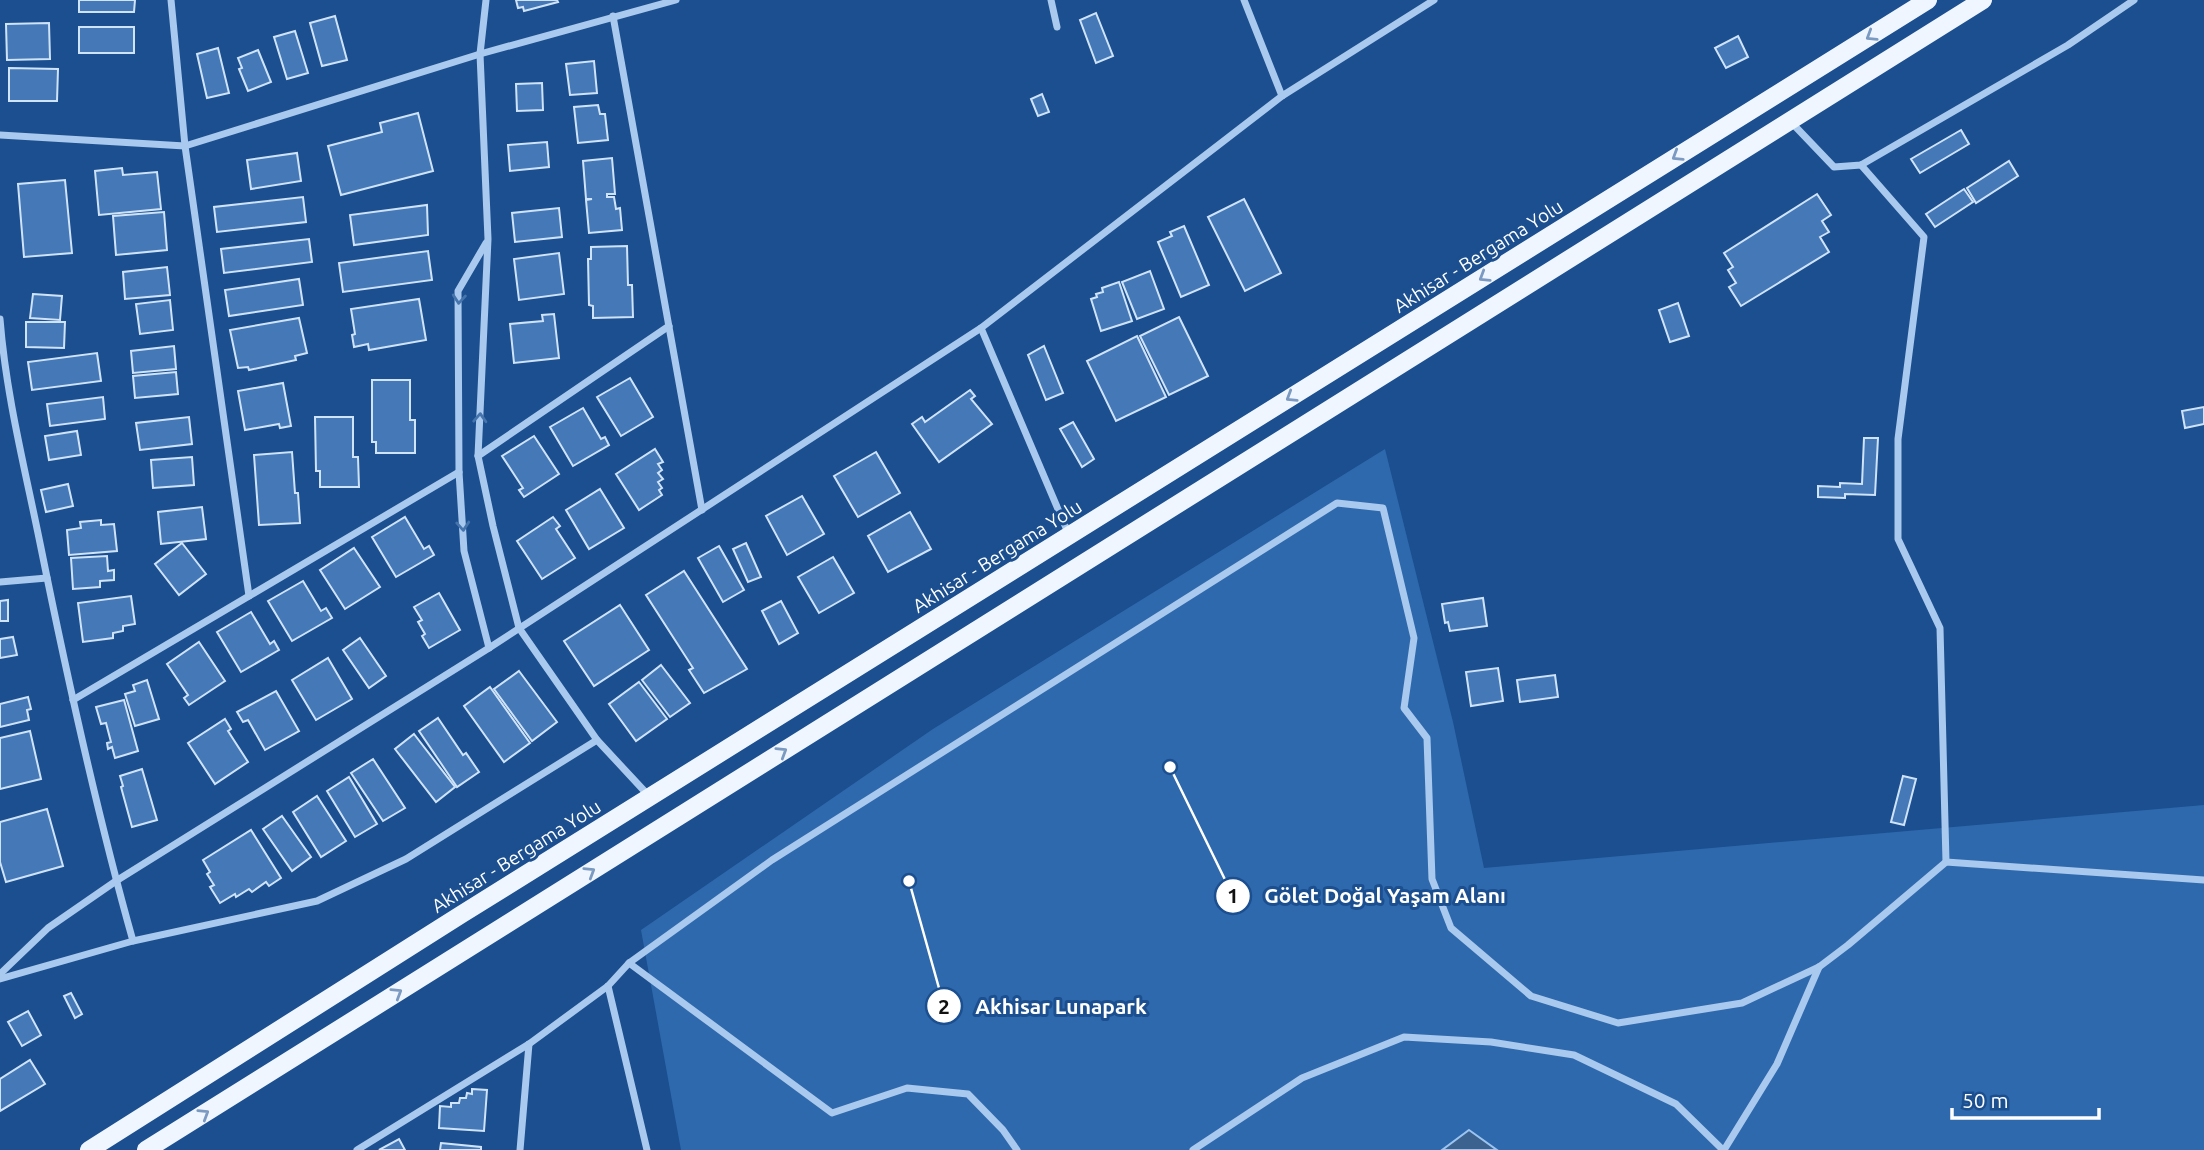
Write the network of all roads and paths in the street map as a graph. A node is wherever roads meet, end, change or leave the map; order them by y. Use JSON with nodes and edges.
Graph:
{"nodes":[{"id":1,"x":171,"y":0,"type":"edge"},
{"id":2,"x":486,"y":0,"type":"edge"},
{"id":3,"x":676,"y":0,"type":"edge"},
{"id":4,"x":1051,"y":0,"type":"edge"},
{"id":5,"x":1244,"y":0,"type":"edge"},
{"id":6,"x":1434,"y":0,"type":"edge"},
{"id":7,"x":1928,"y":0,"type":"edge"},
{"id":8,"x":1983,"y":0,"type":"edge"},
{"id":9,"x":2134,"y":0,"type":"edge"},
{"id":10,"x":612,"y":16,"type":"junction"},
{"id":11,"x":1057,"y":27,"type":"dead end"},
{"id":12,"x":480,"y":54,"type":"junction"},
{"id":13,"x":1282,"y":96,"type":"junction"},
{"id":14,"x":1789,"y":121,"type":"junction"},
{"id":15,"x":0,"y":135,"type":"edge"},
{"id":16,"x":185,"y":146,"type":"junction"},
{"id":17,"x":1861,"y":165,"type":"junction"},
{"id":18,"x":488,"y":239,"type":"junction"},
{"id":19,"x":0,"y":319,"type":"edge"},
{"id":20,"x":669,"y":326,"type":"junction"},
{"id":21,"x":981,"y":328,"type":"junction"},
{"id":22,"x":2,"y":363,"type":"edge"},
{"id":23,"x":478,"y":456,"type":"junction"},
{"id":24,"x":459,"y":471,"type":"junction"},
{"id":25,"x":702,"y":510,"type":"junction"},
{"id":26,"x":1069,"y":536,"type":"junction"},
{"id":27,"x":47,"y":578,"type":"junction"},
{"id":28,"x":0,"y":582,"type":"edge"},
{"id":29,"x":249,"y":596,"type":"junction"},
{"id":30,"x":519,"y":628,"type":"junction"},
{"id":31,"x":489,"y":648,"type":"junction"},
{"id":32,"x":74,"y":700,"type":"junction"},
{"id":33,"x":597,"y":740,"type":"junction"},
{"id":34,"x":650,"y":797,"type":"junction"},
{"id":35,"x":1945,"y":862,"type":"junction"},
{"id":36,"x":2204,"y":880,"type":"edge"},
{"id":37,"x":116,"y":881,"type":"junction"},
{"id":38,"x":133,"y":941,"type":"junction"},
{"id":39,"x":629,"y":964,"type":"junction"},
{"id":40,"x":1819,"y":967,"type":"junction"},
{"id":41,"x":0,"y":976,"type":"edge"},
{"id":42,"x":608,"y":986,"type":"junction"},
{"id":43,"x":529,"y":1044,"type":"junction"},
{"id":44,"x":89,"y":1150,"type":"edge"},
{"id":45,"x":146,"y":1150,"type":"edge"},
{"id":46,"x":357,"y":1150,"type":"edge"},
{"id":47,"x":520,"y":1150,"type":"edge"},
{"id":48,"x":647,"y":1150,"type":"edge"},
{"id":49,"x":1017,"y":1150,"type":"edge"},
{"id":50,"x":1193,"y":1150,"type":"edge"},
{"id":51,"x":1723,"y":1150,"type":"edge"}],
"edges":[{"from":1,"to":16,"type":"street"},
{"from":2,"to":12,"type":"street"},
{"from":3,"to":10,"type":"street"},
{"from":4,"to":11,"type":"street"},
{"from":5,"to":13,"type":"street"},
{"from":6,"to":13,"type":"street"},
{"from":7,"to":26,"type":"main road","name":"Akhisar - Bergama Yolu","one_way":true},
{"from":8,"to":14,"type":"main road"},
{"from":9,"to":17,"type":"street"},
{"from":10,"to":12,"type":"street"},
{"from":10,"to":20,"type":"street"},
{"from":12,"to":16,"type":"street"},
{"from":12,"to":18,"type":"street"},
{"from":13,"to":21,"type":"street"},
{"from":14,"to":17,"type":"street"},
{"from":45,"to":14,"type":"main road","one_way":true},
{"from":15,"to":16,"type":"street"},
{"from":16,"to":29,"type":"street"},
{"from":17,"to":35,"type":"street"},
{"from":23,"to":18,"type":"street","one_way":true},
{"from":18,"to":24,"type":"street","one_way":true},
{"from":19,"to":22,"type":"street"},
{"from":20,"to":23,"type":"street"},
{"from":20,"to":25,"type":"street"},
{"from":21,"to":25,"type":"street"},
{"from":21,"to":26,"type":"street"},
{"from":22,"to":27,"type":"street"},
{"from":23,"to":30,"type":"street"},
{"from":24,"to":29,"type":"street"},
{"from":24,"to":31,"type":"street","one_way":true},
{"from":25,"to":30,"type":"street"},
{"from":26,"to":34,"type":"main road","name":"Akhisar - Bergama Yolu"},
{"from":27,"to":28,"type":"street"},
{"from":27,"to":32,"type":"street"},
{"from":29,"to":32,"type":"street"},
{"from":30,"to":31,"type":"street"},
{"from":30,"to":33,"type":"street"},
{"from":31,"to":37,"type":"street"},
{"from":32,"to":37,"type":"street"},
{"from":33,"to":34,"type":"street"},
{"from":33,"to":38,"type":"street"},
{"from":34,"to":44,"type":"main road","name":"Akhisar - Bergama Yolu"},
{"from":35,"to":36,"type":"street"},
{"from":35,"to":40,"type":"street"},
{"from":37,"to":38,"type":"street"},
{"from":37,"to":41,"type":"street"},
{"from":38,"to":41,"type":"street"},
{"from":39,"to":40,"type":"street"},
{"from":39,"to":42,"type":"street"},
{"from":39,"to":49,"type":"street"},
{"from":40,"to":51,"type":"street"},
{"from":42,"to":43,"type":"street"},
{"from":42,"to":48,"type":"street"},
{"from":43,"to":46,"type":"street"},
{"from":43,"to":47,"type":"street"},
{"from":50,"to":51,"type":"street"}]}
